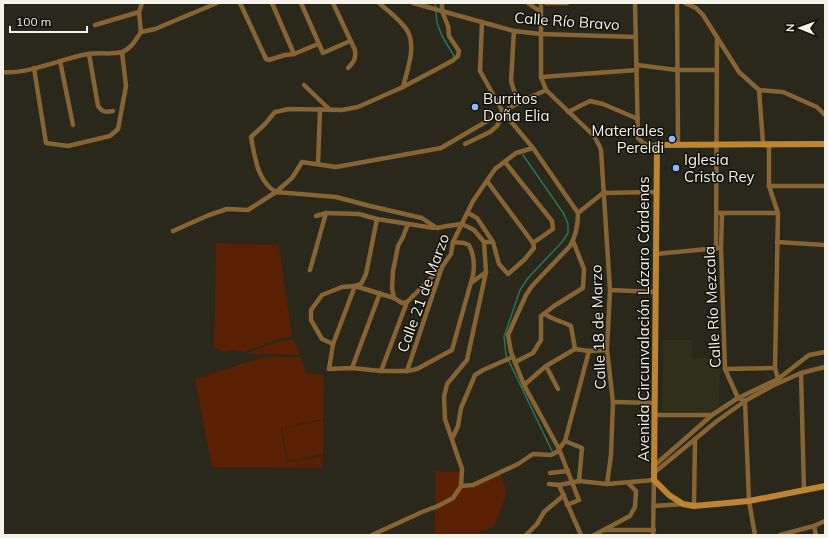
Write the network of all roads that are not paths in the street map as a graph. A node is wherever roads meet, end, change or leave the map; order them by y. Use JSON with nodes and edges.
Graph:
{"nodes":[{"id":1,"x":142,"y":3,"type":"edge"},
{"id":2,"x":217,"y":3,"type":"edge"},
{"id":3,"x":240,"y":3,"type":"edge"},
{"id":4,"x":272,"y":3,"type":"edge"},
{"id":5,"x":301,"y":3,"type":"edge"},
{"id":6,"x":333,"y":3,"type":"edge"},
{"id":7,"x":379,"y":3,"type":"edge"},
{"id":8,"x":413,"y":3,"type":"edge"},
{"id":9,"x":442,"y":3,"type":"edge"},
{"id":10,"x":528,"y":3,"type":"edge"},
{"id":11,"x":541,"y":3,"type":"edge"},
{"id":12,"x":546,"y":3,"type":"edge"},
{"id":13,"x":567,"y":3,"type":"edge"},
{"id":14,"x":635,"y":3,"type":"edge"},
{"id":15,"x":677,"y":3,"type":"edge"},
{"id":16,"x":684,"y":3,"type":"edge"},
{"id":17,"x":695,"y":6,"type":"edge"},
{"id":18,"x":441,"y":11,"type":"junction"},
{"id":19,"x":139,"y":12,"type":"junction"},
{"id":20,"x":541,"y":12,"type":"junction"},
{"id":21,"x":482,"y":22,"type":"junction"},
{"id":22,"x":95,"y":25,"type":"dead end"},
{"id":23,"x":514,"y":31,"type":"junction"},
{"id":24,"x":141,"y":32,"type":"junction"},
{"id":25,"x":541,"y":34,"type":"junction"},
{"id":26,"x":636,"y":37,"type":"junction"},
{"id":27,"x":717,"y":38,"type":"junction"},
{"id":28,"x":350,"y":41,"type":"junction"},
{"id":29,"x":318,"y":44,"type":"junction"},
{"id":30,"x":122,"y":52,"type":"junction"},
{"id":31,"x":88,"y":54,"type":"junction"},
{"id":32,"x":294,"y":54,"type":"junction"},
{"id":33,"x":60,"y":61,"type":"junction"},
{"id":34,"x":637,"y":67,"type":"junction"},
{"id":35,"x":34,"y":68,"type":"junction"},
{"id":36,"x":348,"y":68,"type":"dead end"},
{"id":37,"x":677,"y":70,"type":"junction"},
{"id":38,"x":717,"y":70,"type":"junction"},
{"id":39,"x":3,"y":72,"type":"edge"},
{"id":40,"x":541,"y":77,"type":"junction"},
{"id":41,"x":304,"y":85,"type":"dead end"},
{"id":42,"x":403,"y":87,"type":"junction"},
{"id":43,"x":546,"y":90,"type":"junction"},
{"id":44,"x":759,"y":90,"type":"junction"},
{"id":45,"x":518,"y":103,"type":"junction"},
{"id":46,"x":320,"y":109,"type":"junction"},
{"id":47,"x":329,"y":109,"type":"junction"},
{"id":48,"x":114,"y":111,"type":"dead end"},
{"id":49,"x":503,"y":112,"type":"junction"},
{"id":50,"x":568,"y":112,"type":"junction"},
{"id":51,"x":825,"y":115,"type":"edge"},
{"id":52,"x":638,"y":120,"type":"junction"},
{"id":53,"x":72,"y":124,"type":"dead end"},
{"id":54,"x":763,"y":143,"type":"junction"},
{"id":55,"x":465,"y":144,"type":"dead end"},
{"id":56,"x":678,"y":144,"type":"junction"},
{"id":57,"x":716,"y":144,"type":"junction"},
{"id":58,"x":825,"y":144,"type":"edge"},
{"id":59,"x":656,"y":145,"type":"junction"},
{"id":60,"x":532,"y":148,"type":"junction"},
{"id":61,"x":505,"y":162,"type":"junction"},
{"id":62,"x":318,"y":164,"type":"junction"},
{"id":63,"x":487,"y":181,"type":"junction"},
{"id":64,"x":769,"y":186,"type":"junction"},
{"id":65,"x":825,"y":186,"type":"edge"},
{"id":66,"x":276,"y":192,"type":"junction"},
{"id":67,"x":656,"y":192,"type":"junction"},
{"id":68,"x":603,"y":193,"type":"junction"},
{"id":69,"x":468,"y":213,"type":"junction"},
{"id":70,"x":578,"y":213,"type":"junction"},
{"id":71,"x":716,"y":213,"type":"junction"},
{"id":72,"x":722,"y":213,"type":"junction"},
{"id":73,"x":778,"y":213,"type":"junction"},
{"id":74,"x":326,"y":214,"type":"junction"},
{"id":75,"x":316,"y":216,"type":"dead end"},
{"id":76,"x":377,"y":219,"type":"junction"},
{"id":77,"x":408,"y":224,"type":"junction"},
{"id":78,"x":462,"y":224,"type":"junction"},
{"id":79,"x":437,"y":228,"type":"junction"},
{"id":80,"x":173,"y":231,"type":"dead end"},
{"id":81,"x":573,"y":241,"type":"junction"},
{"id":82,"x":453,"y":242,"type":"junction"},
{"id":83,"x":484,"y":242,"type":"junction"},
{"id":84,"x":493,"y":242,"type":"junction"},
{"id":85,"x":777,"y":242,"type":"junction"},
{"id":86,"x":533,"y":243,"type":"junction"},
{"id":87,"x":825,"y":245,"type":"edge"},
{"id":88,"x":716,"y":248,"type":"junction"},
{"id":89,"x":721,"y":248,"type":"junction"},
{"id":90,"x":656,"y":254,"type":"junction"},
{"id":91,"x":442,"y":267,"type":"junction"},
{"id":92,"x":310,"y":270,"type":"dead end"},
{"id":93,"x":486,"y":272,"type":"junction"},
{"id":94,"x":471,"y":283,"type":"junction"},
{"id":95,"x":355,"y":286,"type":"junction"},
{"id":96,"x":610,"y":290,"type":"junction"},
{"id":97,"x":656,"y":292,"type":"junction"},
{"id":98,"x":380,"y":293,"type":"junction"},
{"id":99,"x":394,"y":298,"type":"junction"},
{"id":100,"x":407,"y":302,"type":"junction"},
{"id":101,"x":545,"y":314,"type":"junction"},
{"id":102,"x":332,"y":344,"type":"junction"},
{"id":103,"x":575,"y":349,"type":"junction"},
{"id":104,"x":607,"y":350,"type":"junction"},
{"id":105,"x":589,"y":351,"type":"junction"},
{"id":106,"x":825,"y":352,"type":"edge"},
{"id":107,"x":512,"y":357,"type":"junction"},
{"id":108,"x":515,"y":362,"type":"junction"},
{"id":109,"x":546,"y":366,"type":"junction"},
{"id":110,"x":825,"y":367,"type":"edge"},
{"id":111,"x":352,"y":368,"type":"junction"},
{"id":112,"x":775,"y":368,"type":"junction"},
{"id":113,"x":725,"y":369,"type":"junction"},
{"id":114,"x":381,"y":370,"type":"junction"},
{"id":115,"x":407,"y":371,"type":"junction"},
{"id":116,"x":801,"y":373,"type":"junction"},
{"id":117,"x":778,"y":379,"type":"junction"},
{"id":118,"x":524,"y":385,"type":"junction"},
{"id":119,"x":558,"y":389,"type":"dead end"},
{"id":120,"x":738,"y":398,"type":"junction"},
{"id":121,"x":745,"y":401,"type":"junction"},
{"id":122,"x":613,"y":402,"type":"junction"},
{"id":123,"x":655,"y":403,"type":"junction"},
{"id":124,"x":655,"y":415,"type":"junction"},
{"id":125,"x":712,"y":415,"type":"junction"},
{"id":126,"x":452,"y":439,"type":"junction"},
{"id":127,"x":695,"y":439,"type":"junction"},
{"id":128,"x":565,"y":441,"type":"junction"},
{"id":129,"x":558,"y":448,"type":"junction"},
{"id":130,"x":655,"y":465,"type":"junction"},
{"id":131,"x":568,"y":472,"type":"junction"},
{"id":132,"x":655,"y":472,"type":"junction"},
{"id":133,"x":550,"y":473,"type":"dead end"},
{"id":134,"x":654,"y":480,"type":"junction"},
{"id":135,"x":579,"y":482,"type":"junction"},
{"id":136,"x":573,"y":483,"type":"junction"},
{"id":137,"x":628,"y":483,"type":"junction"},
{"id":138,"x":549,"y":484,"type":"dead end"},
{"id":139,"x":608,"y":484,"type":"junction"},
{"id":140,"x":559,"y":485,"type":"junction"},
{"id":141,"x":461,"y":486,"type":"junction"},
{"id":142,"x":825,"y":486,"type":"edge"},
{"id":143,"x":804,"y":491,"type":"junction"},
{"id":144,"x":564,"y":495,"type":"junction"},
{"id":145,"x":749,"y":501,"type":"junction"},
{"id":146,"x":683,"y":504,"type":"junction"},
{"id":147,"x":567,"y":505,"type":"junction"},
{"id":148,"x":654,"y":506,"type":"junction"},
{"id":149,"x":694,"y":506,"type":"junction"},
{"id":150,"x":825,"y":521,"type":"edge"},
{"id":151,"x":814,"y":526,"type":"junction"},
{"id":152,"x":603,"y":530,"type":"junction"},
{"id":153,"x":653,"y":533,"type":"edge"},
{"id":154,"x":372,"y":535,"type":"edge"},
{"id":155,"x":526,"y":535,"type":"edge"},
{"id":156,"x":581,"y":535,"type":"edge"},
{"id":157,"x":594,"y":535,"type":"edge"},
{"id":158,"x":755,"y":535,"type":"edge"},
{"id":159,"x":780,"y":535,"type":"edge"},
{"id":160,"x":816,"y":535,"type":"edge"}],
"edges":[{"from":1,"to":19,"type":"street"},
{"from":2,"to":24,"type":"street"},
{"from":3,"to":32,"type":"street"},
{"from":4,"to":32,"type":"street"},
{"from":5,"to":29,"type":"street"},
{"from":6,"to":28,"type":"street"},
{"from":7,"to":42,"type":"street"},
{"from":8,"to":18,"type":"street","name":"Calle Río Bravo"},
{"from":9,"to":18,"type":"street"},
{"from":10,"to":20,"type":"street"},
{"from":11,"to":20,"type":"street"},
{"from":12,"to":13,"type":"street"},
{"from":14,"to":26,"type":"street"},
{"from":15,"to":37,"type":"street"},
{"from":16,"to":17,"type":"street"},
{"from":17,"to":27,"type":"street"},
{"from":18,"to":21,"type":"street","name":"Calle Río Bravo"},
{"from":18,"to":42,"type":"street"},
{"from":19,"to":22,"type":"street"},
{"from":19,"to":24,"type":"street"},
{"from":20,"to":25,"type":"street"},
{"from":21,"to":23,"type":"street","name":"Calle Río Bravo"},
{"from":21,"to":49,"type":"street"},
{"from":23,"to":25,"type":"street","name":"Calle Río Bravo"},
{"from":23,"to":45,"type":"street"},
{"from":24,"to":30,"type":"street"},
{"from":25,"to":26,"type":"street","name":"Calle Río Bravo"},
{"from":25,"to":40,"type":"street"},
{"from":26,"to":34,"type":"street"},
{"from":27,"to":38,"type":"street"},
{"from":27,"to":44,"type":"street"},
{"from":28,"to":29,"type":"street"},
{"from":28,"to":36,"type":"street"},
{"from":29,"to":32,"type":"street"},
{"from":30,"to":31,"type":"street"},
{"from":30,"to":35,"type":"street"},
{"from":31,"to":33,"type":"street"},
{"from":31,"to":48,"type":"street"},
{"from":33,"to":35,"type":"street"},
{"from":33,"to":53,"type":"street"},
{"from":34,"to":37,"type":"street"},
{"from":34,"to":40,"type":"street"},
{"from":34,"to":52,"type":"street"},
{"from":35,"to":39,"type":"street"},
{"from":37,"to":38,"type":"street"},
{"from":37,"to":56,"type":"street"},
{"from":38,"to":57,"type":"street"},
{"from":40,"to":43,"type":"street"},
{"from":41,"to":47,"type":"street"},
{"from":42,"to":47,"type":"street"},
{"from":43,"to":45,"type":"street"},
{"from":43,"to":50,"type":"street","name":"Calle 18 de Marzo"},
{"from":44,"to":51,"type":"street"},
{"from":44,"to":54,"type":"street"},
{"from":45,"to":49,"type":"street"},
{"from":46,"to":47,"type":"street"},
{"from":46,"to":62,"type":"street"},
{"from":46,"to":66,"type":"street"},
{"from":49,"to":55,"type":"street"},
{"from":49,"to":60,"type":"street"},
{"from":49,"to":62,"type":"street"},
{"from":50,"to":52,"type":"street"},
{"from":50,"to":68,"type":"street","name":"Calle 18 de Marzo"},
{"from":52,"to":59,"type":"street"},
{"from":54,"to":57,"type":"street"},
{"from":54,"to":58,"type":"street"},
{"from":54,"to":64,"type":"street"},
{"from":56,"to":57,"type":"street"},
{"from":56,"to":59,"type":"street"},
{"from":57,"to":71,"type":"street"},
{"from":59,"to":67,"type":"street","name":"Avenida Circunvalación Lázaro Cárdenas"},
{"from":60,"to":61,"type":"street","name":"Calle 21 de Marzo"},
{"from":60,"to":70,"type":"street"},
{"from":61,"to":63,"type":"street","name":"Calle 21 de Marzo"},
{"from":61,"to":86,"type":"street"},
{"from":62,"to":66,"type":"street"},
{"from":63,"to":69,"type":"street","name":"Calle 21 de Marzo"},
{"from":63,"to":86,"type":"street"},
{"from":64,"to":65,"type":"street"},
{"from":64,"to":73,"type":"street"},
{"from":66,"to":79,"type":"street"},
{"from":66,"to":80,"type":"street"},
{"from":67,"to":68,"type":"street"},
{"from":67,"to":90,"type":"street","name":"Avenida Circunvalación Lázaro Cárdenas"},
{"from":68,"to":70,"type":"street"},
{"from":68,"to":96,"type":"street","name":"Calle 18 de Marzo"},
{"from":69,"to":78,"type":"street","name":"Calle 21 de Marzo"},
{"from":69,"to":84,"type":"street"},
{"from":70,"to":81,"type":"street"},
{"from":71,"to":72,"type":"street"},
{"from":71,"to":88,"type":"street"},
{"from":72,"to":73,"type":"street"},
{"from":72,"to":89,"type":"street","name":"Calle Río Mezcala"},
{"from":73,"to":85,"type":"street"},
{"from":74,"to":75,"type":"street"},
{"from":74,"to":76,"type":"street"},
{"from":74,"to":92,"type":"street"},
{"from":76,"to":77,"type":"street"},
{"from":76,"to":95,"type":"street"},
{"from":77,"to":79,"type":"street"},
{"from":77,"to":99,"type":"street"},
{"from":78,"to":79,"type":"street"},
{"from":78,"to":82,"type":"street","name":"Calle 21 de Marzo"},
{"from":78,"to":83,"type":"street"},
{"from":81,"to":101,"type":"street"},
{"from":81,"to":107,"type":"street"},
{"from":82,"to":91,"type":"street","name":"Calle 21 de Marzo"},
{"from":82,"to":94,"type":"street"},
{"from":83,"to":84,"type":"street"},
{"from":83,"to":93,"type":"street"},
{"from":84,"to":86,"type":"street"},
{"from":85,"to":87,"type":"street"},
{"from":85,"to":112,"type":"street"},
{"from":88,"to":89,"type":"street"},
{"from":88,"to":90,"type":"street"},
{"from":89,"to":113,"type":"street","name":"Calle Río Mezcala"},
{"from":90,"to":97,"type":"street","name":"Avenida Circunvalación Lázaro Cárdenas"},
{"from":91,"to":100,"type":"street"},
{"from":91,"to":115,"type":"street","name":"Calle 21 de Marzo"},
{"from":93,"to":94,"type":"street"},
{"from":93,"to":126,"type":"street"},
{"from":94,"to":115,"type":"street"},
{"from":95,"to":98,"type":"street"},
{"from":95,"to":102,"type":"street"},
{"from":95,"to":102,"type":"street"},
{"from":96,"to":97,"type":"street"},
{"from":96,"to":104,"type":"street","name":"Calle 18 de Marzo"},
{"from":97,"to":123,"type":"street","name":"Avenida Circunvalación Lázaro Cárdenas"},
{"from":98,"to":99,"type":"street"},
{"from":98,"to":111,"type":"street"},
{"from":99,"to":100,"type":"street"},
{"from":100,"to":114,"type":"street"},
{"from":101,"to":103,"type":"street"},
{"from":101,"to":108,"type":"street"},
{"from":102,"to":111,"type":"street"},
{"from":103,"to":105,"type":"street"},
{"from":103,"to":109,"type":"street"},
{"from":104,"to":105,"type":"street"},
{"from":104,"to":122,"type":"street","name":"Calle 18 de Marzo"},
{"from":105,"to":128,"type":"street"},
{"from":106,"to":117,"type":"street"},
{"from":107,"to":108,"type":"street"},
{"from":107,"to":126,"type":"street"},
{"from":108,"to":118,"type":"street"},
{"from":109,"to":118,"type":"street"},
{"from":109,"to":119,"type":"street"},
{"from":110,"to":116,"type":"street"},
{"from":111,"to":114,"type":"street"},
{"from":112,"to":113,"type":"street"},
{"from":112,"to":117,"type":"street"},
{"from":113,"to":120,"type":"street","name":"Calle Río Mezcala"},
{"from":114,"to":115,"type":"street"},
{"from":116,"to":121,"type":"street"},
{"from":116,"to":143,"type":"street"},
{"from":117,"to":120,"type":"street"},
{"from":118,"to":129,"type":"street"},
{"from":120,"to":121,"type":"street"},
{"from":120,"to":125,"type":"street"},
{"from":121,"to":127,"type":"street"},
{"from":121,"to":145,"type":"street"},
{"from":122,"to":123,"type":"street"},
{"from":122,"to":139,"type":"street","name":"Calle 18 de Marzo"},
{"from":123,"to":124,"type":"street","name":"Avenida Circunvalación Lázaro Cárdenas"},
{"from":124,"to":125,"type":"street"},
{"from":124,"to":130,"type":"street","name":"Avenida Circunvalación Lázaro Cárdenas"},
{"from":125,"to":130,"type":"street"},
{"from":126,"to":141,"type":"street"},
{"from":127,"to":132,"type":"street"},
{"from":127,"to":149,"type":"street"},
{"from":128,"to":129,"type":"street"},
{"from":128,"to":135,"type":"street"},
{"from":129,"to":131,"type":"street"},
{"from":129,"to":141,"type":"street"},
{"from":130,"to":132,"type":"street","name":"Avenida Circunvalación Lázaro Cárdenas"},
{"from":131,"to":133,"type":"street"},
{"from":131,"to":136,"type":"street"},
{"from":132,"to":134,"type":"street","name":"Avenida Circunvalación Lázaro Cárdenas"},
{"from":134,"to":137,"type":"street"},
{"from":134,"to":146,"type":"street","name":"Avenida Circunvalación Lázaro Cárdenas"},
{"from":134,"to":148,"type":"street"},
{"from":135,"to":136,"type":"street"},
{"from":135,"to":139,"type":"street"},
{"from":136,"to":140,"type":"street"},
{"from":136,"to":147,"type":"street"},
{"from":137,"to":139,"type":"street"},
{"from":137,"to":152,"type":"street"},
{"from":138,"to":140,"type":"street"},
{"from":140,"to":144,"type":"street"},
{"from":141,"to":154,"type":"street"},
{"from":142,"to":143,"type":"street","name":"Avenida Circunvalación Lázaro Cárdenas"},
{"from":143,"to":145,"type":"street","name":"Avenida Circunvalación Lázaro Cárdenas"},
{"from":144,"to":147,"type":"street"},
{"from":144,"to":155,"type":"street"},
{"from":145,"to":149,"type":"street","name":"Avenida Circunvalación Lázaro Cárdenas"},
{"from":145,"to":158,"type":"street"},
{"from":146,"to":148,"type":"street"},
{"from":146,"to":149,"type":"street","name":"Avenida Circunvalación Lázaro Cárdenas"},
{"from":147,"to":156,"type":"street"},
{"from":148,"to":153,"type":"street"},
{"from":150,"to":151,"type":"street"},
{"from":151,"to":159,"type":"street"},
{"from":151,"to":160,"type":"street"},
{"from":152,"to":153,"type":"street"},
{"from":152,"to":157,"type":"street"}]}
